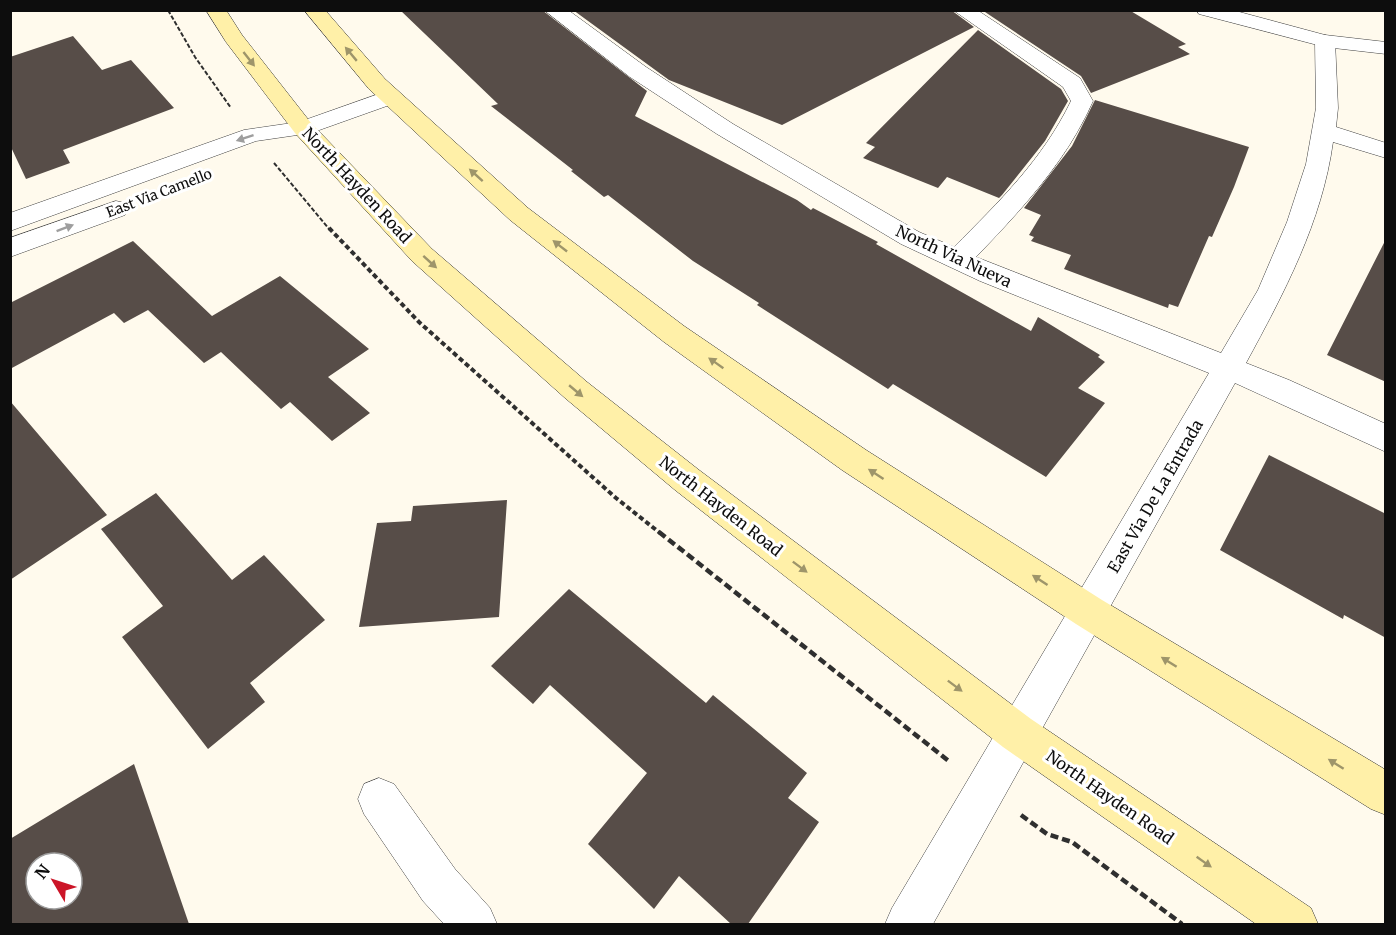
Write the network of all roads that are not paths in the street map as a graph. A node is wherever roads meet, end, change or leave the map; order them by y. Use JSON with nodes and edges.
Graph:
{"nodes":[{"id":1,"x":216,"y":10,"type":"edge"},
{"id":2,"x":314,"y":10,"type":"edge"},
{"id":3,"x":554,"y":10,"type":"edge"},
{"id":4,"x":963,"y":10,"type":"edge"},
{"id":5,"x":1206,"y":10,"type":"edge"},
{"id":6,"x":1325,"y":41,"type":"junction"},
{"id":7,"x":1386,"y":48,"type":"edge"},
{"id":8,"x":390,"y":97,"type":"junction"},
{"id":9,"x":303,"y":128,"type":"junction"},
{"id":10,"x":1323,"y":131,"type":"junction"},
{"id":11,"x":1386,"y":151,"type":"edge"},
{"id":12,"x":10,"y":223,"type":"edge"},
{"id":13,"x":10,"y":248,"type":"edge"},
{"id":14,"x":957,"y":260,"type":"junction"},
{"id":15,"x":1226,"y":369,"type":"junction"},
{"id":16,"x":1386,"y":439,"type":"edge"},
{"id":17,"x":1089,"y":612,"type":"junction"},
{"id":18,"x":1017,"y":733,"type":"junction"},
{"id":19,"x":1386,"y":794,"type":"edge"},
{"id":20,"x":379,"y":799,"type":"dead end"},
{"id":21,"x":474,"y":924,"type":"edge"},
{"id":22,"x":908,"y":924,"type":"edge"},
{"id":23,"x":1295,"y":924,"type":"edge"}],
"edges":[{"from":1,"to":9,"type":"main road","name":"North Hayden Road","one_way":true},
{"from":8,"to":2,"type":"main road","one_way":true},
{"from":3,"to":14,"type":"street","name":"North Via Nueva"},
{"from":4,"to":14,"type":"street"},
{"from":5,"to":6,"type":"street"},
{"from":6,"to":7,"type":"street"},
{"from":6,"to":10,"type":"street","name":"East Via De La Entrada"},
{"from":8,"to":9,"type":"street","name":"East Via Camello"},
{"from":17,"to":8,"type":"main road","one_way":true},
{"from":9,"to":12,"type":"street","name":"East Via Camello","one_way":true},
{"from":13,"to":9,"type":"street","name":"East Via Camello","one_way":true},
{"from":9,"to":18,"type":"main road","name":"North Hayden Road","one_way":true},
{"from":10,"to":11,"type":"street"},
{"from":10,"to":15,"type":"street","name":"East Via De La Entrada"},
{"from":14,"to":15,"type":"street","name":"North Via Nueva"},
{"from":15,"to":16,"type":"street","name":"North Via Nueva"},
{"from":15,"to":17,"type":"street","name":"East Via De La Entrada"},
{"from":17,"to":18,"type":"street","name":"East Via De La Entrada"},
{"from":19,"to":17,"type":"main road","one_way":true},
{"from":18,"to":22,"type":"street","name":"East Via De La Entrada"},
{"from":18,"to":23,"type":"main road","name":"North Hayden Road","one_way":true},
{"from":20,"to":21,"type":"street"}]}
